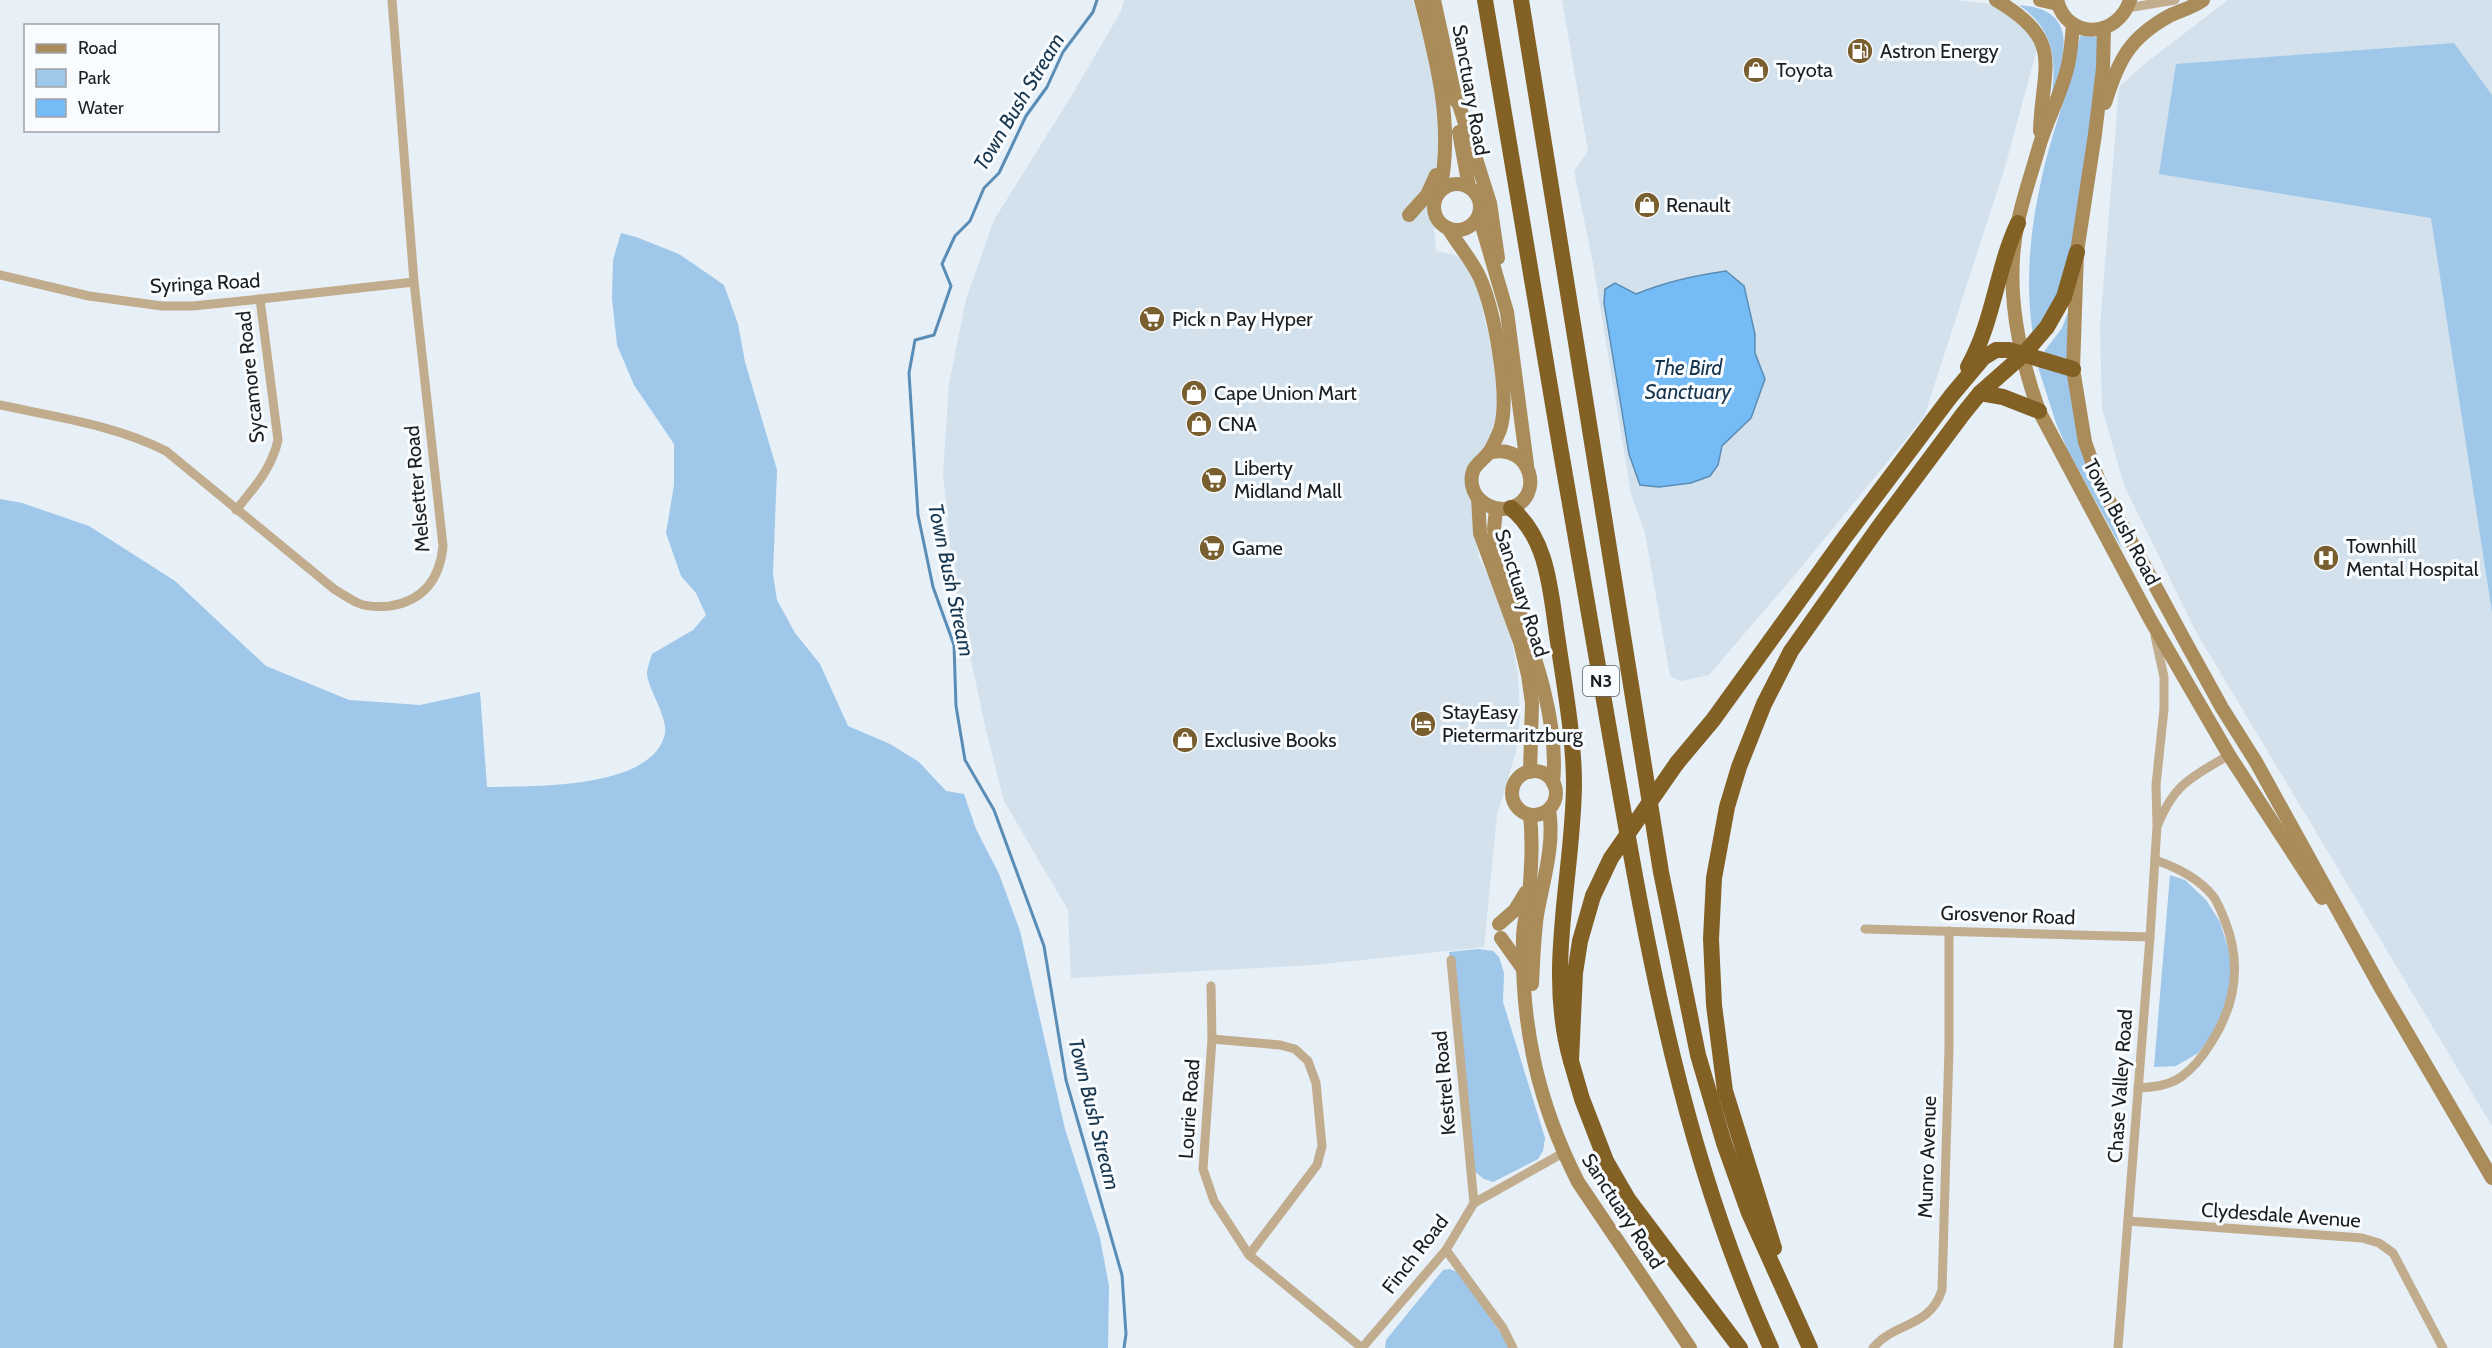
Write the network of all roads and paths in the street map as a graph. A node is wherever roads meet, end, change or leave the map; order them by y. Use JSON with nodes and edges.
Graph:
{"nodes":[{"id":1,"x":392,"y":0,"type":"edge"},
{"id":2,"x":1421,"y":0,"type":"edge"},
{"id":3,"x":1434,"y":0,"type":"edge"},
{"id":4,"x":1485,"y":0,"type":"edge"},
{"id":5,"x":1521,"y":0,"type":"edge"},
{"id":6,"x":1996,"y":0,"type":"edge"},
{"id":7,"x":2040,"y":0,"type":"edge"},
{"id":8,"x":2175,"y":0,"type":"edge"},
{"id":9,"x":2203,"y":0,"type":"edge"},
{"id":10,"x":2057,"y":2,"type":"edge"},
{"id":11,"x":2129,"y":4,"type":"edge"},
{"id":12,"x":2073,"y":24,"type":"junction"},
{"id":13,"x":2104,"y":28,"type":"junction"},
{"id":14,"x":1455,"y":92,"type":"junction"},
{"id":15,"x":1445,"y":129,"type":"junction"},
{"id":16,"x":2095,"y":134,"type":"junction"},
{"id":17,"x":2039,"y":146,"type":"junction"},
{"id":18,"x":1469,"y":187,"type":"junction"},
{"id":19,"x":1440,"y":191,"type":"junction"},
{"id":20,"x":1409,"y":215,"type":"dead end"},
{"id":21,"x":1479,"y":216,"type":"junction"},
{"id":22,"x":2018,"y":223,"type":"junction"},
{"id":23,"x":1448,"y":228,"type":"junction"},
{"id":24,"x":2077,"y":252,"type":"junction"},
{"id":25,"x":0,"y":275,"type":"edge"},
{"id":26,"x":414,"y":282,"type":"junction"},
{"id":27,"x":1503,"y":298,"type":"junction"},
{"id":28,"x":261,"y":299,"type":"junction"},
{"id":29,"x":2023,"y":356,"type":"junction"},
{"id":30,"x":2073,"y":369,"type":"junction"},
{"id":31,"x":1980,"y":393,"type":"junction"},
{"id":32,"x":1952,"y":396,"type":"junction"},
{"id":33,"x":0,"y":405,"type":"edge"},
{"id":34,"x":2039,"y":411,"type":"junction"},
{"id":35,"x":1489,"y":453,"type":"junction"},
{"id":36,"x":1527,"y":465,"type":"junction"},
{"id":37,"x":1478,"y":498,"type":"junction"},
{"id":38,"x":1504,"y":508,"type":"junction"},
{"id":39,"x":236,"y":510,"type":"junction"},
{"id":40,"x":2150,"y":619,"type":"junction"},
{"id":41,"x":2222,"y":708,"type":"junction"},
{"id":42,"x":2229,"y":755,"type":"junction"},
{"id":43,"x":2256,"y":762,"type":"junction"},
{"id":44,"x":1530,"y":772,"type":"junction"},
{"id":45,"x":1553,"y":783,"type":"junction"},
{"id":46,"x":1549,"y":810,"type":"junction"},
{"id":47,"x":1530,"y":815,"type":"junction"},
{"id":48,"x":2157,"y":826,"type":"junction"},
{"id":49,"x":2155,"y":860,"type":"junction"},
{"id":50,"x":1528,"y":888,"type":"junction"},
{"id":51,"x":1865,"y":929,"type":"dead end"},
{"id":52,"x":1949,"y":931,"type":"junction"},
{"id":53,"x":2150,"y":937,"type":"junction"},
{"id":54,"x":1451,"y":960,"type":"dead end"},
{"id":55,"x":1524,"y":970,"type":"junction"},
{"id":56,"x":1211,"y":986,"type":"dead end"},
{"id":57,"x":2382,"y":990,"type":"junction"},
{"id":58,"x":1212,"y":1039,"type":"junction"},
{"id":59,"x":1532,"y":1052,"type":"junction"},
{"id":60,"x":1572,"y":1061,"type":"junction"},
{"id":61,"x":2138,"y":1088,"type":"junction"},
{"id":62,"x":1563,"y":1153,"type":"junction"},
{"id":63,"x":2492,"y":1178,"type":"edge"},
{"id":64,"x":1474,"y":1203,"type":"junction"},
{"id":65,"x":2128,"y":1221,"type":"junction"},
{"id":66,"x":1446,"y":1250,"type":"junction"},
{"id":67,"x":1249,"y":1255,"type":"junction"},
{"id":68,"x":1782,"y":1289,"type":"junction"},
{"id":69,"x":1362,"y":1348,"type":"edge"},
{"id":70,"x":1513,"y":1348,"type":"edge"},
{"id":71,"x":1690,"y":1348,"type":"edge"},
{"id":72,"x":1740,"y":1348,"type":"edge"},
{"id":73,"x":1771,"y":1348,"type":"edge"},
{"id":74,"x":1810,"y":1348,"type":"edge"},
{"id":75,"x":1873,"y":1348,"type":"edge"},
{"id":76,"x":2118,"y":1348,"type":"edge"},
{"id":77,"x":2443,"y":1348,"type":"edge"}],
"edges":[{"from":1,"to":26,"type":"street","name":"Melsetter Road"},
{"from":2,"to":15,"type":"street","name":"Sanctuary Road"},
{"from":3,"to":14,"type":"street","name":"Sanctuary Road"},
{"from":4,"to":73,"type":"highway","number":"N3"},
{"from":5,"to":68,"type":"highway","number":"N3"},
{"from":6,"to":17,"type":"street"},
{"from":7,"to":10,"type":"street"},
{"from":8,"to":11,"type":"street"},
{"from":9,"to":16,"type":"street"},
{"from":10,"to":12,"type":"street"},
{"from":11,"to":13,"type":"street"},
{"from":12,"to":13,"type":"street"},
{"from":12,"to":17,"type":"street","name":"Town Bush Road"},
{"from":13,"to":16,"type":"street","name":"Town Bush Road"},
{"from":14,"to":18,"type":"street","name":"Sanctuary Road"},
{"from":14,"to":27,"type":"street"},
{"from":15,"to":19,"type":"street","name":"Sanctuary Road"},
{"from":15,"to":20,"type":"street"},
{"from":16,"to":24,"type":"street","name":"Town Bush Road"},
{"from":17,"to":22,"type":"street","name":"Town Bush Road"},
{"from":18,"to":19,"type":"street"},
{"from":18,"to":21,"type":"street"},
{"from":19,"to":23,"type":"street"},
{"from":21,"to":23,"type":"street"},
{"from":21,"to":27,"type":"street"},
{"from":22,"to":29,"type":"street","name":"Town Bush Road"},
{"from":22,"to":32,"type":"highway"},
{"from":23,"to":35,"type":"street"},
{"from":24,"to":29,"type":"highway"},
{"from":24,"to":30,"type":"street","name":"Town Bush Road"},
{"from":25,"to":28,"type":"street","name":"Syringa Road"},
{"from":26,"to":28,"type":"street","name":"Syringa Road"},
{"from":26,"to":39,"type":"street","name":"Melsetter Road"},
{"from":27,"to":36,"type":"street"},
{"from":28,"to":39,"type":"street","name":"Sycamore Road"},
{"from":29,"to":30,"type":"highway"},
{"from":29,"to":31,"type":"highway"},
{"from":29,"to":32,"type":"highway"},
{"from":29,"to":34,"type":"street","name":"Town Bush Road"},
{"from":30,"to":41,"type":"street","name":"Town Bush Road"},
{"from":31,"to":34,"type":"highway"},
{"from":31,"to":68,"type":"highway"},
{"from":32,"to":60,"type":"highway","bridge":true},
{"from":33,"to":39,"type":"street","name":"Melsetter Road"},
{"from":34,"to":40,"type":"street","name":"Town Bush Road"},
{"from":35,"to":36,"type":"street"},
{"from":35,"to":37,"type":"street"},
{"from":36,"to":38,"type":"street"},
{"from":37,"to":38,"type":"street"},
{"from":37,"to":44,"type":"street","name":"Sanctuary Road"},
{"from":38,"to":45,"type":"street","name":"Sanctuary Road"},
{"from":38,"to":60,"type":"highway"},
{"from":40,"to":42,"type":"street","name":"Town Bush Road"},
{"from":40,"to":48,"type":"street","name":"Chase Valley Road"},
{"from":41,"to":42,"type":"street"},
{"from":41,"to":43,"type":"street","name":"Town Bush Road"},
{"from":42,"to":43,"type":"street"},
{"from":42,"to":48,"type":"street","name":"Chase Valley Road"},
{"from":42,"to":57,"type":"street","name":"Town Bush Road"},
{"from":43,"to":57,"type":"street","name":"Town Bush Road"},
{"from":44,"to":45,"type":"street"},
{"from":44,"to":47,"type":"street"},
{"from":45,"to":46,"type":"street"},
{"from":46,"to":47,"type":"street"},
{"from":46,"to":59,"type":"street","name":"Sanctuary Road"},
{"from":47,"to":50,"type":"street","name":"Sanctuary Road"},
{"from":48,"to":49,"type":"street","name":"Chase Valley Road"},
{"from":49,"to":53,"type":"street","name":"Chase Valley Road"},
{"from":49,"to":61,"type":"street"},
{"from":50,"to":55,"type":"street","name":"Sanctuary Road"},
{"from":50,"to":55,"type":"street"},
{"from":51,"to":52,"type":"street","name":"Grosvenor Road"},
{"from":52,"to":53,"type":"street","name":"Grosvenor Road"},
{"from":52,"to":75,"type":"street","name":"Munro Avenue"},
{"from":53,"to":61,"type":"street","name":"Chase Valley Road"},
{"from":54,"to":64,"type":"street","name":"Kestrel Road"},
{"from":55,"to":59,"type":"street","name":"Sanctuary Road"},
{"from":56,"to":58,"type":"street","name":"Lourie Road"},
{"from":57,"to":63,"type":"street","name":"Town Bush Road"},
{"from":58,"to":67,"type":"street","name":"Lourie Road"},
{"from":58,"to":67,"type":"street"},
{"from":59,"to":62,"type":"street","name":"Sanctuary Road"},
{"from":60,"to":72,"type":"highway"},
{"from":61,"to":65,"type":"street","name":"Chase Valley Road"},
{"from":62,"to":64,"type":"street","name":"Finch Road"},
{"from":62,"to":71,"type":"street","name":"Sanctuary Road"},
{"from":64,"to":66,"type":"street","name":"Finch Road"},
{"from":65,"to":76,"type":"street","name":"Chase Valley Road"},
{"from":65,"to":77,"type":"street","name":"Clydesdale Avenue"},
{"from":66,"to":69,"type":"street","name":"Finch Road"},
{"from":66,"to":70,"type":"street"},
{"from":67,"to":69,"type":"street","name":"Lourie Road"},
{"from":68,"to":74,"type":"highway","number":"N3"}]}
